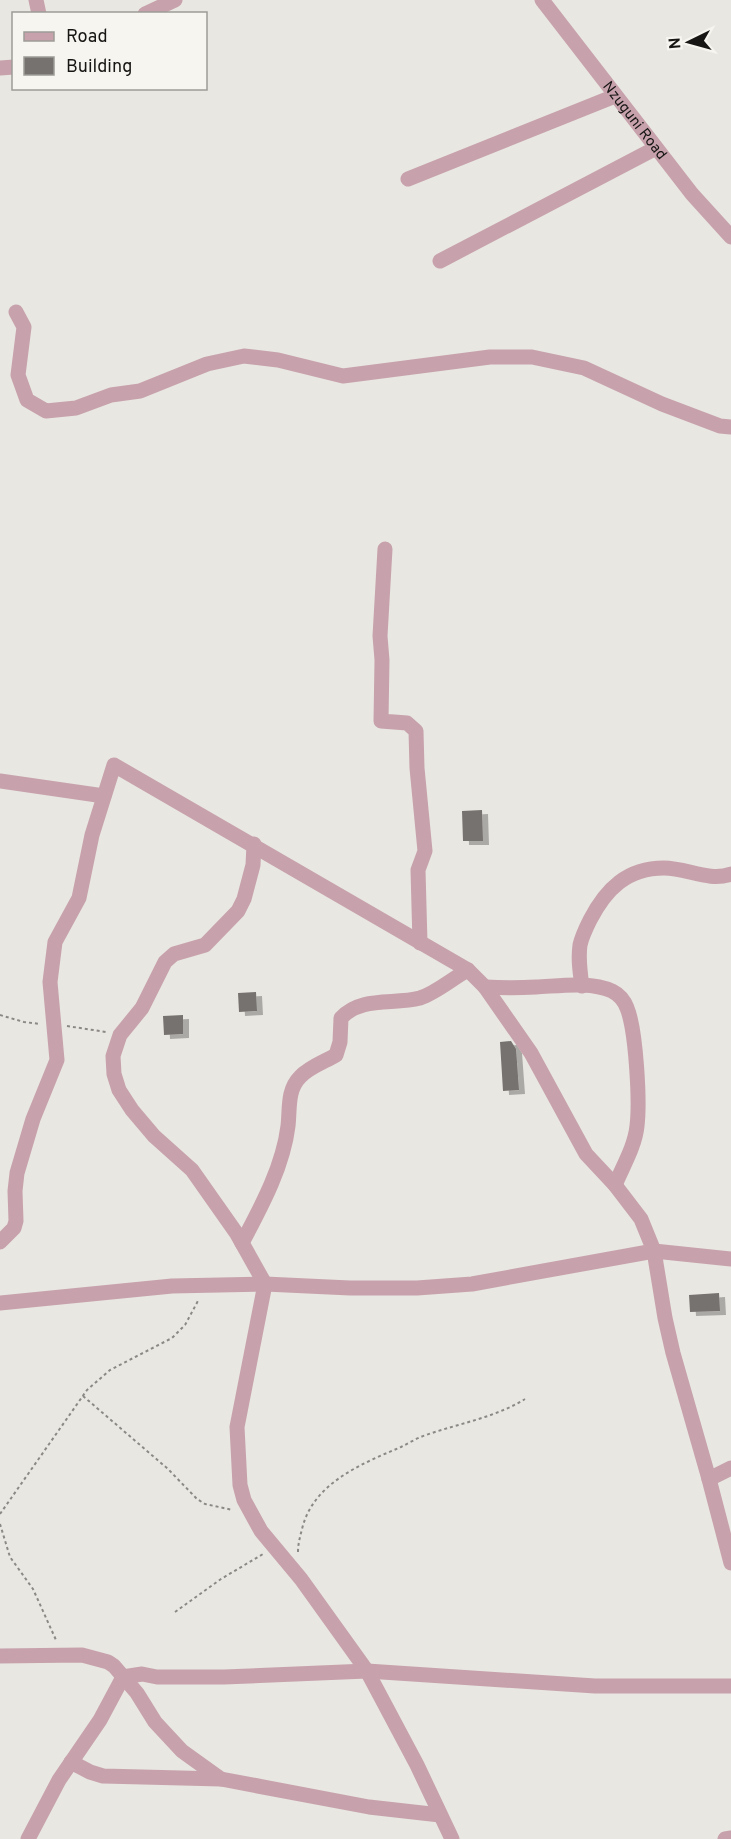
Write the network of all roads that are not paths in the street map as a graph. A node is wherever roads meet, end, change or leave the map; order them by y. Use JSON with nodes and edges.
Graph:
{"nodes":[{"id":1,"x":176,"y":0,"type":"edge"},
{"id":2,"x":542,"y":0,"type":"edge"},
{"id":3,"x":149,"y":12,"type":"edge"},
{"id":4,"x":615,"y":96,"type":"junction"},
{"id":5,"x":656,"y":148,"type":"junction"},
{"id":6,"x":408,"y":179,"type":"dead end"},
{"id":7,"x":731,"y":237,"type":"edge"},
{"id":8,"x":440,"y":261,"type":"dead end"},
{"id":9,"x":16,"y":312,"type":"dead end"},
{"id":10,"x":731,"y":427,"type":"edge"},
{"id":11,"x":385,"y":549,"type":"dead end"},
{"id":12,"x":0,"y":781,"type":"edge"},
{"id":13,"x":104,"y":796,"type":"junction"},
{"id":14,"x":254,"y":844,"type":"junction"},
{"id":15,"x":731,"y":874,"type":"edge"},
{"id":16,"x":420,"y":943,"type":"junction"},
{"id":17,"x":468,"y":970,"type":"junction"},
{"id":18,"x":582,"y":986,"type":"junction"},
{"id":19,"x":485,"y":987,"type":"junction"},
{"id":20,"x":615,"y":1185,"type":"junction"},
{"id":21,"x":0,"y":1242,"type":"edge"},
{"id":22,"x":242,"y":1243,"type":"junction"},
{"id":23,"x":654,"y":1251,"type":"junction"},
{"id":24,"x":731,"y":1259,"type":"edge"},
{"id":25,"x":265,"y":1284,"type":"junction"},
{"id":26,"x":0,"y":1303,"type":"edge"},
{"id":27,"x":731,"y":1468,"type":"edge"},
{"id":28,"x":710,"y":1479,"type":"junction"},
{"id":29,"x":728,"y":1545,"type":"edge"},
{"id":30,"x":731,"y":1563,"type":"edge"},
{"id":31,"x":0,"y":1656,"type":"edge"},
{"id":32,"x":367,"y":1671,"type":"junction"},
{"id":33,"x":123,"y":1677,"type":"junction"},
{"id":34,"x":731,"y":1686,"type":"edge"},
{"id":35,"x":71,"y":1762,"type":"junction"},
{"id":36,"x":221,"y":1779,"type":"junction"},
{"id":37,"x":440,"y":1815,"type":"junction"},
{"id":38,"x":731,"y":1838,"type":"edge"},
{"id":39,"x":28,"y":1839,"type":"edge"},
{"id":40,"x":452,"y":1839,"type":"edge"},
{"id":41,"x":725,"y":1839,"type":"edge"}],
"edges":[{"from":1,"to":3,"type":"street"},
{"from":2,"to":4,"type":"street","name":"Nzuguni Road"},
{"from":4,"to":5,"type":"street","name":"Nzuguni Road"},
{"from":4,"to":6,"type":"street"},
{"from":5,"to":7,"type":"street","name":"Nzuguni Road"},
{"from":5,"to":8,"type":"street"},
{"from":9,"to":10,"type":"street"},
{"from":11,"to":16,"type":"street"},
{"from":12,"to":13,"type":"street"},
{"from":13,"to":14,"type":"street"},
{"from":13,"to":21,"type":"street"},
{"from":14,"to":16,"type":"street"},
{"from":14,"to":22,"type":"street"},
{"from":15,"to":18,"type":"street"},
{"from":16,"to":17,"type":"street"},
{"from":17,"to":19,"type":"street"},
{"from":17,"to":22,"type":"street"},
{"from":18,"to":19,"type":"street"},
{"from":18,"to":20,"type":"street"},
{"from":19,"to":20,"type":"street"},
{"from":20,"to":23,"type":"street"},
{"from":22,"to":25,"type":"street"},
{"from":23,"to":24,"type":"street"},
{"from":23,"to":25,"type":"street"},
{"from":23,"to":28,"type":"street"},
{"from":25,"to":26,"type":"street"},
{"from":25,"to":32,"type":"street"},
{"from":27,"to":28,"type":"street"},
{"from":28,"to":29,"type":"street"},
{"from":29,"to":30,"type":"street"},
{"from":31,"to":33,"type":"street"},
{"from":32,"to":33,"type":"street"},
{"from":32,"to":34,"type":"street"},
{"from":32,"to":37,"type":"street"},
{"from":33,"to":35,"type":"street"},
{"from":33,"to":36,"type":"street"},
{"from":35,"to":36,"type":"street"},
{"from":35,"to":39,"type":"street"},
{"from":36,"to":37,"type":"street"},
{"from":37,"to":40,"type":"street"},
{"from":38,"to":41,"type":"street"}]}
